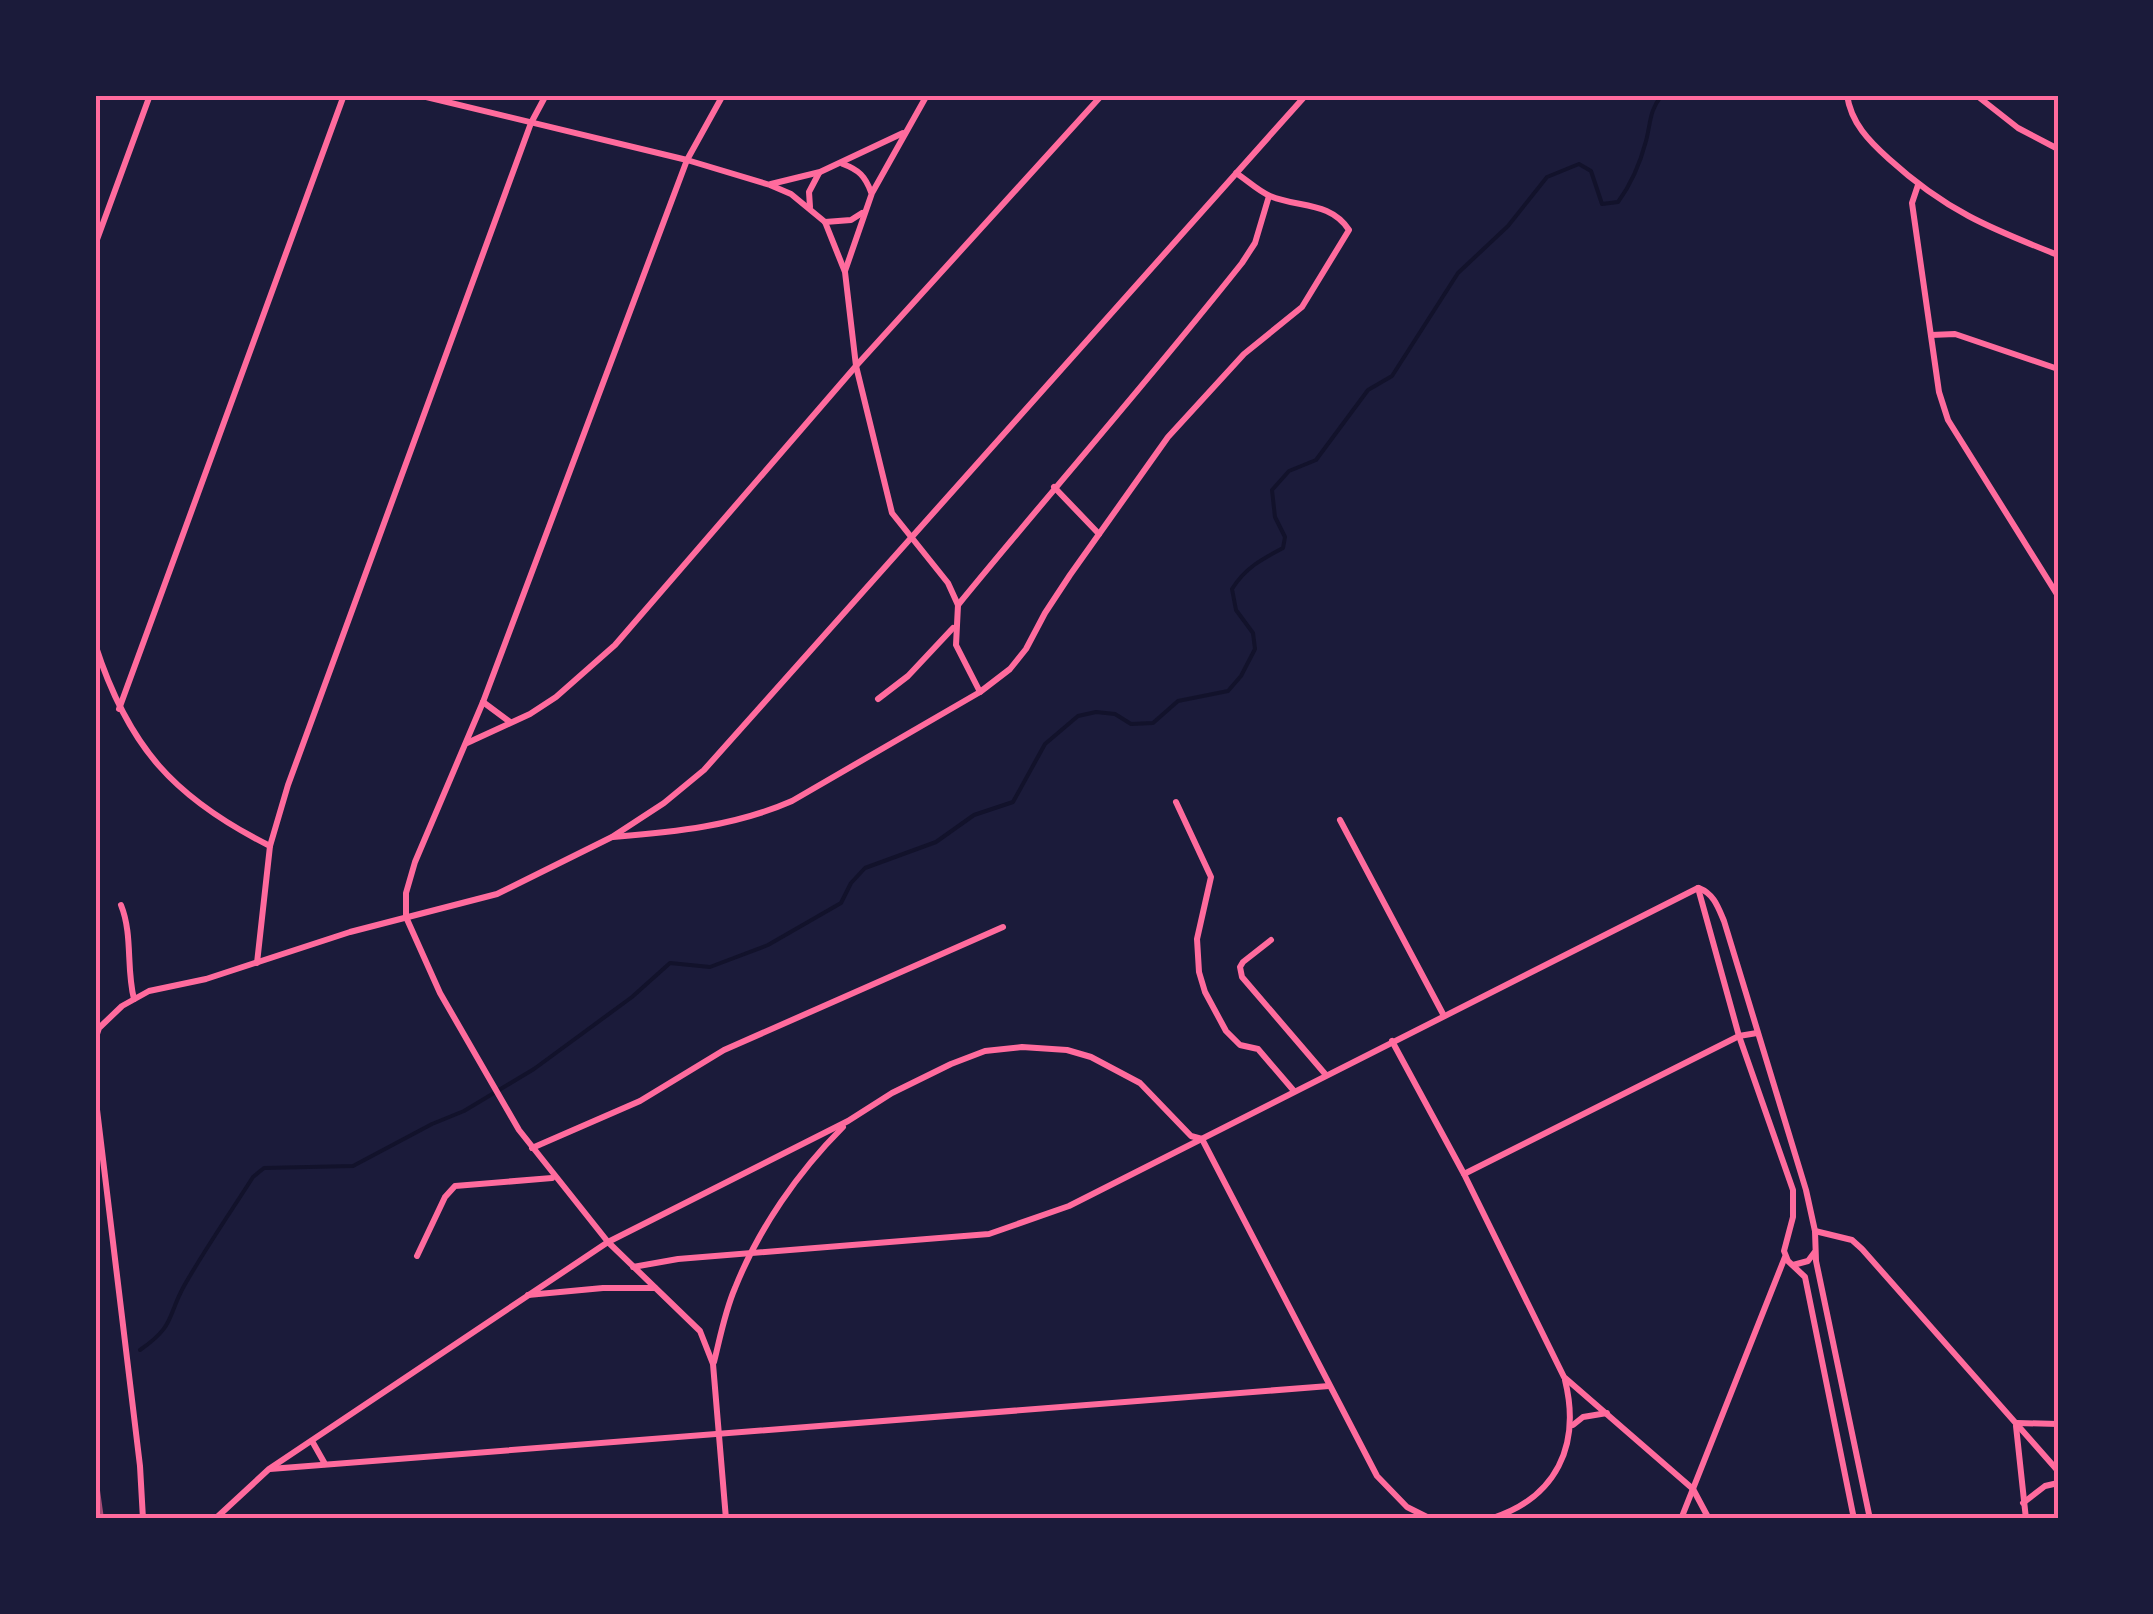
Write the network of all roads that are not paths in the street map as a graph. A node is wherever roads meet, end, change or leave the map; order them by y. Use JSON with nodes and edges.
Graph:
{"nodes":[{"id":1,"x":150,"y":95,"type":"edge"},
{"id":2,"x":344,"y":95,"type":"edge"},
{"id":3,"x":418,"y":95,"type":"edge"},
{"id":4,"x":546,"y":95,"type":"edge"},
{"id":5,"x":722,"y":95,"type":"edge"},
{"id":6,"x":927,"y":95,"type":"edge"},
{"id":7,"x":1102,"y":95,"type":"edge"},
{"id":8,"x":1306,"y":95,"type":"edge"},
{"id":9,"x":1847,"y":95,"type":"edge"},
{"id":10,"x":1976,"y":95,"type":"edge"},
{"id":11,"x":530,"y":122,"type":"junction"},
{"id":12,"x":907,"y":132,"type":"junction"},
{"id":13,"x":2058,"y":149,"type":"edge"},
{"id":14,"x":688,"y":160,"type":"junction"},
{"id":15,"x":841,"y":163,"type":"junction"},
{"id":16,"x":820,"y":172,"type":"junction"},
{"id":17,"x":1236,"y":173,"type":"junction"},
{"id":18,"x":770,"y":184,"type":"junction"},
{"id":19,"x":1918,"y":185,"type":"junction"},
{"id":20,"x":872,"y":193,"type":"junction"},
{"id":21,"x":1269,"y":196,"type":"junction"},
{"id":22,"x":810,"y":207,"type":"junction"},
{"id":23,"x":864,"y":212,"type":"junction"},
{"id":24,"x":826,"y":222,"type":"junction"},
{"id":25,"x":95,"y":245,"type":"edge"},
{"id":26,"x":2058,"y":256,"type":"edge"},
{"id":27,"x":845,"y":272,"type":"junction"},
{"id":28,"x":1931,"y":335,"type":"junction"},
{"id":29,"x":856,"y":366,"type":"junction"},
{"id":30,"x":2058,"y":369,"type":"edge"},
{"id":31,"x":1054,"y":487,"type":"junction"},
{"id":32,"x":1099,"y":534,"type":"junction"},
{"id":33,"x":910,"y":540,"type":"junction"},
{"id":34,"x":2058,"y":596,"type":"edge"},
{"id":35,"x":958,"y":604,"type":"junction"},
{"id":36,"x":955,"y":626,"type":"junction"},
{"id":37,"x":95,"y":644,"type":"edge"},
{"id":38,"x":980,"y":692,"type":"junction"},
{"id":39,"x":878,"y":699,"type":"dead end"},
{"id":40,"x":483,"y":702,"type":"junction"},
{"id":41,"x":119,"y":709,"type":"junction"},
{"id":42,"x":511,"y":723,"type":"junction"},
{"id":43,"x":467,"y":744,"type":"junction"},
{"id":44,"x":1176,"y":802,"type":"dead end"},
{"id":45,"x":1340,"y":820,"type":"dead end"},
{"id":46,"x":612,"y":837,"type":"junction"},
{"id":47,"x":270,"y":846,"type":"junction"},
{"id":48,"x":1698,"y":888,"type":"junction"},
{"id":49,"x":122,"y":905,"type":"dead end"},
{"id":50,"x":406,"y":917,"type":"junction"},
{"id":51,"x":1003,"y":926,"type":"dead end"},
{"id":52,"x":1271,"y":940,"type":"dead end"},
{"id":53,"x":256,"y":963,"type":"junction"},
{"id":54,"x":134,"y":999,"type":"junction"},
{"id":55,"x":1443,"y":1014,"type":"junction"},
{"id":56,"x":97,"y":1025,"type":"edge"},
{"id":57,"x":1757,"y":1033,"type":"junction"},
{"id":58,"x":1739,"y":1036,"type":"junction"},
{"id":59,"x":95,"y":1040,"type":"edge"},
{"id":60,"x":1392,"y":1041,"type":"junction"},
{"id":61,"x":1326,"y":1075,"type":"junction"},
{"id":62,"x":1294,"y":1091,"type":"junction"},
{"id":63,"x":95,"y":1093,"type":"edge"},
{"id":64,"x":848,"y":1121,"type":"junction"},
{"id":65,"x":1202,"y":1139,"type":"junction"},
{"id":66,"x":532,"y":1148,"type":"junction"},
{"id":67,"x":1464,"y":1174,"type":"junction"},
{"id":68,"x":554,"y":1178,"type":"junction"},
{"id":69,"x":1815,"y":1231,"type":"junction"},
{"id":70,"x":608,"y":1242,"type":"junction"},
{"id":71,"x":1814,"y":1253,"type":"junction"},
{"id":72,"x":752,"y":1254,"type":"junction"},
{"id":73,"x":416,"y":1256,"type":"dead end"},
{"id":74,"x":1786,"y":1257,"type":"junction"},
{"id":75,"x":1792,"y":1266,"type":"junction"},
{"id":76,"x":633,"y":1267,"type":"junction"},
{"id":77,"x":657,"y":1288,"type":"junction"},
{"id":78,"x":527,"y":1295,"type":"junction"},
{"id":79,"x":713,"y":1364,"type":"junction"},
{"id":80,"x":1564,"y":1377,"type":"junction"},
{"id":81,"x":1328,"y":1386,"type":"junction"},
{"id":82,"x":1608,"y":1412,"type":"junction"},
{"id":83,"x":2015,"y":1423,"type":"junction"},
{"id":84,"x":2058,"y":1424,"type":"edge"},
{"id":85,"x":1572,"y":1426,"type":"junction"},
{"id":86,"x":718,"y":1434,"type":"junction"},
{"id":87,"x":312,"y":1440,"type":"junction"},
{"id":88,"x":325,"y":1464,"type":"junction"},
{"id":89,"x":269,"y":1469,"type":"junction"},
{"id":90,"x":2058,"y":1471,"type":"edge"},
{"id":91,"x":2058,"y":1483,"type":"edge"},
{"id":92,"x":1693,"y":1489,"type":"junction"},
{"id":93,"x":2023,"y":1503,"type":"junction"},
{"id":94,"x":1407,"y":1508,"type":"junction"},
{"id":95,"x":142,"y":1519,"type":"edge"},
{"id":96,"x":215,"y":1519,"type":"edge"},
{"id":97,"x":726,"y":1519,"type":"edge"},
{"id":98,"x":1408,"y":1519,"type":"edge"},
{"id":99,"x":1431,"y":1519,"type":"edge"},
{"id":100,"x":1490,"y":1519,"type":"edge"},
{"id":101,"x":1681,"y":1519,"type":"edge"},
{"id":102,"x":1710,"y":1519,"type":"edge"},
{"id":103,"x":1854,"y":1519,"type":"edge"},
{"id":104,"x":1870,"y":1519,"type":"edge"},
{"id":105,"x":2026,"y":1519,"type":"edge"}],
"edges":[{"from":1,"to":25,"type":"street"},
{"from":2,"to":41,"type":"street"},
{"from":3,"to":11,"type":"street"},
{"from":4,"to":11,"type":"street"},
{"from":5,"to":14,"type":"street"},
{"from":6,"to":12,"type":"street"},
{"from":7,"to":29,"type":"street"},
{"from":8,"to":17,"type":"street"},
{"from":9,"to":19,"type":"street"},
{"from":10,"to":13,"type":"street"},
{"from":11,"to":14,"type":"street"},
{"from":11,"to":47,"type":"street"},
{"from":12,"to":15,"type":"street"},
{"from":12,"to":20,"type":"street"},
{"from":14,"to":18,"type":"street"},
{"from":14,"to":40,"type":"street"},
{"from":15,"to":16,"type":"street"},
{"from":15,"to":20,"type":"street"},
{"from":16,"to":18,"type":"street"},
{"from":16,"to":22,"type":"street"},
{"from":17,"to":21,"type":"street"},
{"from":17,"to":33,"type":"street"},
{"from":18,"to":22,"type":"street"},
{"from":19,"to":26,"type":"street"},
{"from":19,"to":28,"type":"street"},
{"from":20,"to":23,"type":"street"},
{"from":21,"to":31,"type":"street"},
{"from":21,"to":32,"type":"street"},
{"from":22,"to":24,"type":"street"},
{"from":23,"to":24,"type":"street"},
{"from":23,"to":27,"type":"street"},
{"from":24,"to":27,"type":"street"},
{"from":27,"to":29,"type":"street"},
{"from":28,"to":30,"type":"street"},
{"from":28,"to":34,"type":"street"},
{"from":29,"to":33,"type":"street"},
{"from":29,"to":42,"type":"street"},
{"from":31,"to":32,"type":"street"},
{"from":31,"to":35,"type":"street"},
{"from":32,"to":38,"type":"street"},
{"from":33,"to":35,"type":"street"},
{"from":33,"to":46,"type":"street"},
{"from":35,"to":36,"type":"street"},
{"from":36,"to":38,"type":"street"},
{"from":36,"to":39,"type":"street"},
{"from":37,"to":41,"type":"street"},
{"from":38,"to":46,"type":"street"},
{"from":40,"to":42,"type":"street"},
{"from":40,"to":43,"type":"street"},
{"from":41,"to":47,"type":"street"},
{"from":42,"to":43,"type":"street"},
{"from":43,"to":50,"type":"street"},
{"from":44,"to":62,"type":"street"},
{"from":45,"to":55,"type":"street"},
{"from":46,"to":50,"type":"street"},
{"from":47,"to":53,"type":"street"},
{"from":48,"to":55,"type":"street"},
{"from":48,"to":57,"type":"street"},
{"from":48,"to":58,"type":"street"},
{"from":49,"to":54,"type":"street"},
{"from":50,"to":53,"type":"street"},
{"from":50,"to":66,"type":"street"},
{"from":51,"to":66,"type":"street"},
{"from":52,"to":61,"type":"street"},
{"from":53,"to":54,"type":"street"},
{"from":54,"to":56,"type":"street"},
{"from":55,"to":60,"type":"street"},
{"from":56,"to":59,"type":"street"},
{"from":57,"to":58,"type":"street"},
{"from":57,"to":69,"type":"street"},
{"from":58,"to":67,"type":"street"},
{"from":58,"to":74,"type":"street"},
{"from":60,"to":61,"type":"street"},
{"from":60,"to":67,"type":"street"},
{"from":61,"to":62,"type":"street"},
{"from":62,"to":65,"type":"street"},
{"from":63,"to":95,"type":"street"},
{"from":64,"to":65,"type":"street"},
{"from":64,"to":70,"type":"street"},
{"from":64,"to":72,"type":"street"},
{"from":65,"to":72,"type":"street"},
{"from":65,"to":81,"type":"street"},
{"from":66,"to":68,"type":"street"},
{"from":67,"to":80,"type":"street"},
{"from":68,"to":70,"type":"street"},
{"from":68,"to":73,"type":"street"},
{"from":69,"to":71,"type":"street"},
{"from":69,"to":83,"type":"street"},
{"from":70,"to":76,"type":"street"},
{"from":70,"to":78,"type":"street"},
{"from":71,"to":75,"type":"street"},
{"from":71,"to":104,"type":"street"},
{"from":72,"to":76,"type":"street"},
{"from":72,"to":79,"type":"street"},
{"from":74,"to":75,"type":"street"},
{"from":74,"to":92,"type":"street"},
{"from":75,"to":103,"type":"street"},
{"from":76,"to":77,"type":"street"},
{"from":77,"to":78,"type":"street"},
{"from":77,"to":79,"type":"street"},
{"from":78,"to":87,"type":"street"},
{"from":79,"to":86,"type":"street"},
{"from":80,"to":82,"type":"street"},
{"from":80,"to":85,"type":"street"},
{"from":81,"to":86,"type":"street"},
{"from":81,"to":94,"type":"street"},
{"from":82,"to":85,"type":"street"},
{"from":82,"to":92,"type":"street"},
{"from":83,"to":84,"type":"street"},
{"from":83,"to":90,"type":"street"},
{"from":83,"to":93,"type":"street"},
{"from":85,"to":100,"type":"street"},
{"from":86,"to":88,"type":"street"},
{"from":86,"to":97,"type":"street"},
{"from":87,"to":88,"type":"street"},
{"from":87,"to":89,"type":"street"},
{"from":88,"to":89,"type":"street"},
{"from":89,"to":96,"type":"street"},
{"from":91,"to":93,"type":"street"},
{"from":92,"to":101,"type":"street"},
{"from":92,"to":102,"type":"street"},
{"from":93,"to":105,"type":"street"},
{"from":94,"to":98,"type":"street"},
{"from":94,"to":99,"type":"street"}]}
